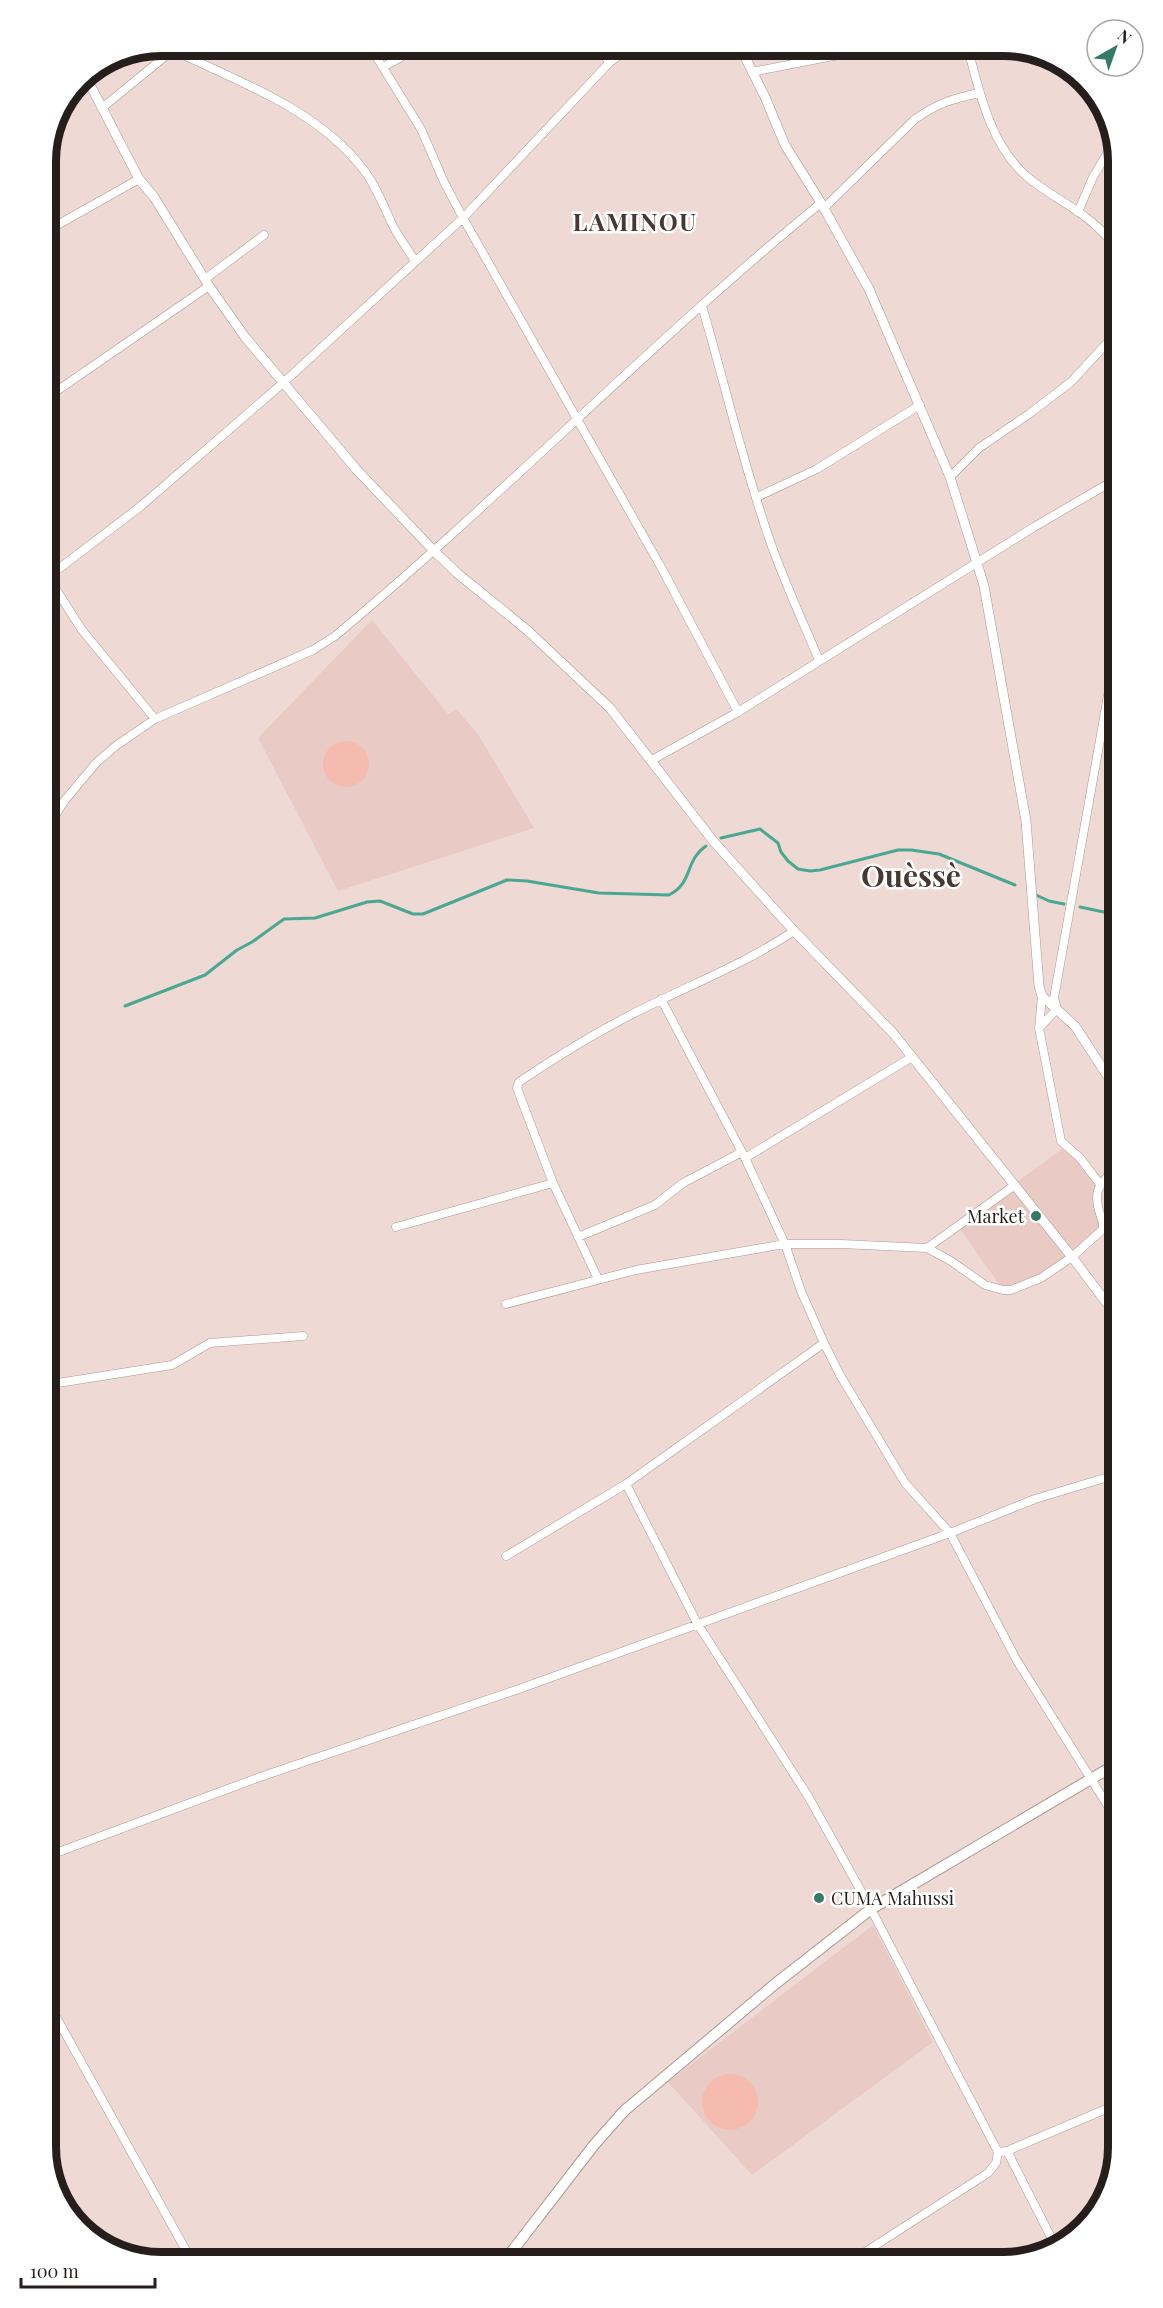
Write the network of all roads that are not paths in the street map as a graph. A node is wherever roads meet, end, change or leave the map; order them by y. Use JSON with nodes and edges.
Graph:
{"nodes":[{"id":1,"x":166,"y":56,"type":"edge"},
{"id":2,"x":191,"y":56,"type":"edge"},
{"id":3,"x":376,"y":56,"type":"edge"},
{"id":4,"x":403,"y":56,"type":"edge"},
{"id":5,"x":604,"y":56,"type":"edge"},
{"id":6,"x":619,"y":56,"type":"edge"},
{"id":7,"x":744,"y":56,"type":"edge"},
{"id":8,"x":834,"y":56,"type":"edge"},
{"id":9,"x":970,"y":56,"type":"edge"},
{"id":10,"x":610,"y":62,"type":"junction"},
{"id":11,"x":383,"y":67,"type":"junction"},
{"id":12,"x":752,"y":72,"type":"junction"},
{"id":13,"x":89,"y":84,"type":"edge"},
{"id":14,"x":980,"y":93,"type":"junction"},
{"id":15,"x":102,"y":108,"type":"junction"},
{"id":16,"x":1107,"y":153,"type":"edge"},
{"id":17,"x":139,"y":179,"type":"junction"},
{"id":18,"x":823,"y":205,"type":"junction"},
{"id":19,"x":1078,"y":212,"type":"junction"},
{"id":20,"x":463,"y":218,"type":"junction"},
{"id":21,"x":56,"y":226,"type":"edge"},
{"id":22,"x":264,"y":235,"type":"dead end"},
{"id":23,"x":1108,"y":238,"type":"edge"},
{"id":24,"x":415,"y":261,"type":"junction"},
{"id":25,"x":207,"y":282,"type":"junction"},
{"id":26,"x":702,"y":306,"type":"junction"},
{"id":27,"x":1108,"y":342,"type":"edge"},
{"id":28,"x":283,"y":384,"type":"junction"},
{"id":29,"x":56,"y":391,"type":"edge"},
{"id":30,"x":920,"y":405,"type":"junction"},
{"id":31,"x":577,"y":418,"type":"junction"},
{"id":32,"x":950,"y":477,"type":"junction"},
{"id":33,"x":1108,"y":484,"type":"edge"},
{"id":34,"x":757,"y":497,"type":"junction"},
{"id":35,"x":433,"y":550,"type":"junction"},
{"id":36,"x":977,"y":563,"type":"junction"},
{"id":37,"x":56,"y":571,"type":"edge"},
{"id":38,"x":56,"y":589,"type":"edge"},
{"id":39,"x":819,"y":660,"type":"junction"},
{"id":40,"x":1108,"y":695,"type":"edge"},
{"id":41,"x":738,"y":712,"type":"junction"},
{"id":42,"x":155,"y":718,"type":"junction"},
{"id":43,"x":652,"y":760,"type":"junction"},
{"id":44,"x":56,"y":813,"type":"edge"},
{"id":45,"x":794,"y":931,"type":"junction"},
{"id":46,"x":1042,"y":996,"type":"junction"},
{"id":47,"x":661,"y":999,"type":"junction"},
{"id":48,"x":1057,"y":1009,"type":"junction"},
{"id":49,"x":1039,"y":1028,"type":"junction"},
{"id":50,"x":912,"y":1057,"type":"junction"},
{"id":51,"x":1108,"y":1077,"type":"edge"},
{"id":52,"x":744,"y":1155,"type":"junction"},
{"id":53,"x":1108,"y":1177,"type":"edge"},
{"id":54,"x":554,"y":1183,"type":"junction"},
{"id":55,"x":1100,"y":1184,"type":"junction"},
{"id":56,"x":1015,"y":1185,"type":"junction"},
{"id":57,"x":396,"y":1227,"type":"dead end"},
{"id":58,"x":578,"y":1237,"type":"junction"},
{"id":59,"x":785,"y":1244,"type":"junction"},
{"id":60,"x":927,"y":1248,"type":"junction"},
{"id":61,"x":1072,"y":1257,"type":"junction"},
{"id":62,"x":598,"y":1279,"type":"junction"},
{"id":63,"x":506,"y":1304,"type":"dead end"},
{"id":64,"x":1108,"y":1305,"type":"edge"},
{"id":65,"x":303,"y":1336,"type":"dead end"},
{"id":66,"x":824,"y":1344,"type":"junction"},
{"id":67,"x":56,"y":1383,"type":"edge"},
{"id":68,"x":1108,"y":1477,"type":"edge"},
{"id":69,"x":626,"y":1484,"type":"junction"},
{"id":70,"x":950,"y":1533,"type":"junction"},
{"id":71,"x":506,"y":1556,"type":"dead end"},
{"id":72,"x":697,"y":1623,"type":"junction"},
{"id":73,"x":1108,"y":1770,"type":"edge"},
{"id":74,"x":1091,"y":1779,"type":"junction"},
{"id":75,"x":1108,"y":1806,"type":"edge"},
{"id":76,"x":56,"y":1853,"type":"edge"},
{"id":77,"x":871,"y":1909,"type":"junction"},
{"id":78,"x":56,"y":2017,"type":"edge"},
{"id":79,"x":1108,"y":2108,"type":"edge"},
{"id":80,"x":1003,"y":2151,"type":"junction"},
{"id":81,"x":1052,"y":2240,"type":"edge"},
{"id":82,"x":187,"y":2252,"type":"edge"},
{"id":83,"x":511,"y":2252,"type":"edge"},
{"id":84,"x":865,"y":2252,"type":"edge"}],
"edges":[{"from":1,"to":15,"type":"street"},
{"from":2,"to":24,"type":"street"},
{"from":3,"to":11,"type":"street"},
{"from":4,"to":11,"type":"street"},
{"from":5,"to":10,"type":"street"},
{"from":6,"to":10,"type":"street"},
{"from":7,"to":12,"type":"street"},
{"from":8,"to":12,"type":"street"},
{"from":9,"to":14,"type":"street"},
{"from":10,"to":20,"type":"street"},
{"from":11,"to":20,"type":"street"},
{"from":12,"to":18,"type":"street"},
{"from":13,"to":15,"type":"street"},
{"from":14,"to":18,"type":"street"},
{"from":14,"to":19,"type":"street"},
{"from":15,"to":17,"type":"street"},
{"from":16,"to":19,"type":"street"},
{"from":17,"to":21,"type":"street"},
{"from":17,"to":25,"type":"street"},
{"from":18,"to":26,"type":"street"},
{"from":18,"to":30,"type":"street"},
{"from":19,"to":23,"type":"street"},
{"from":20,"to":24,"type":"street"},
{"from":20,"to":31,"type":"street"},
{"from":22,"to":25,"type":"street"},
{"from":24,"to":28,"type":"street"},
{"from":25,"to":28,"type":"street"},
{"from":25,"to":29,"type":"street"},
{"from":26,"to":31,"type":"street"},
{"from":26,"to":34,"type":"street"},
{"from":27,"to":32,"type":"street"},
{"from":28,"to":35,"type":"street"},
{"from":28,"to":37,"type":"street"},
{"from":30,"to":32,"type":"street"},
{"from":30,"to":34,"type":"street"},
{"from":31,"to":35,"type":"street"},
{"from":31,"to":41,"type":"street"},
{"from":32,"to":36,"type":"street"},
{"from":33,"to":36,"type":"street"},
{"from":34,"to":39,"type":"street"},
{"from":35,"to":42,"type":"street"},
{"from":35,"to":43,"type":"street"},
{"from":36,"to":39,"type":"street"},
{"from":36,"to":46,"type":"street"},
{"from":38,"to":42,"type":"street"},
{"from":39,"to":41,"type":"street"},
{"from":40,"to":48,"type":"street"},
{"from":41,"to":43,"type":"street"},
{"from":42,"to":44,"type":"street"},
{"from":43,"to":45,"type":"street"},
{"from":45,"to":47,"type":"street"},
{"from":45,"to":50,"type":"street"},
{"from":46,"to":48,"type":"street"},
{"from":46,"to":49,"type":"street"},
{"from":47,"to":52,"type":"street"},
{"from":47,"to":54,"type":"street"},
{"from":48,"to":49,"type":"street"},
{"from":48,"to":51,"type":"street"},
{"from":49,"to":55,"type":"street"},
{"from":50,"to":52,"type":"street"},
{"from":50,"to":56,"type":"street"},
{"from":52,"to":58,"type":"street"},
{"from":52,"to":59,"type":"street"},
{"from":53,"to":55,"type":"street"},
{"from":54,"to":57,"type":"street"},
{"from":54,"to":58,"type":"street"},
{"from":55,"to":61,"type":"street"},
{"from":56,"to":60,"type":"street"},
{"from":56,"to":61,"type":"street"},
{"from":58,"to":62,"type":"street"},
{"from":59,"to":60,"type":"street"},
{"from":59,"to":62,"type":"street"},
{"from":59,"to":66,"type":"street"},
{"from":60,"to":61,"type":"street"},
{"from":61,"to":64,"type":"street"},
{"from":62,"to":63,"type":"street"},
{"from":65,"to":67,"type":"street"},
{"from":66,"to":69,"type":"street"},
{"from":66,"to":70,"type":"street"},
{"from":68,"to":70,"type":"street"},
{"from":69,"to":71,"type":"street"},
{"from":69,"to":72,"type":"street"},
{"from":70,"to":72,"type":"street"},
{"from":70,"to":74,"type":"street"},
{"from":72,"to":76,"type":"street"},
{"from":72,"to":77,"type":"street"},
{"from":73,"to":74,"type":"main road"},
{"from":74,"to":75,"type":"street"},
{"from":74,"to":77,"type":"main road"},
{"from":77,"to":80,"type":"street"},
{"from":77,"to":83,"type":"main road"},
{"from":78,"to":82,"type":"street"},
{"from":79,"to":80,"type":"street"},
{"from":80,"to":81,"type":"street"},
{"from":80,"to":84,"type":"street"}]}
